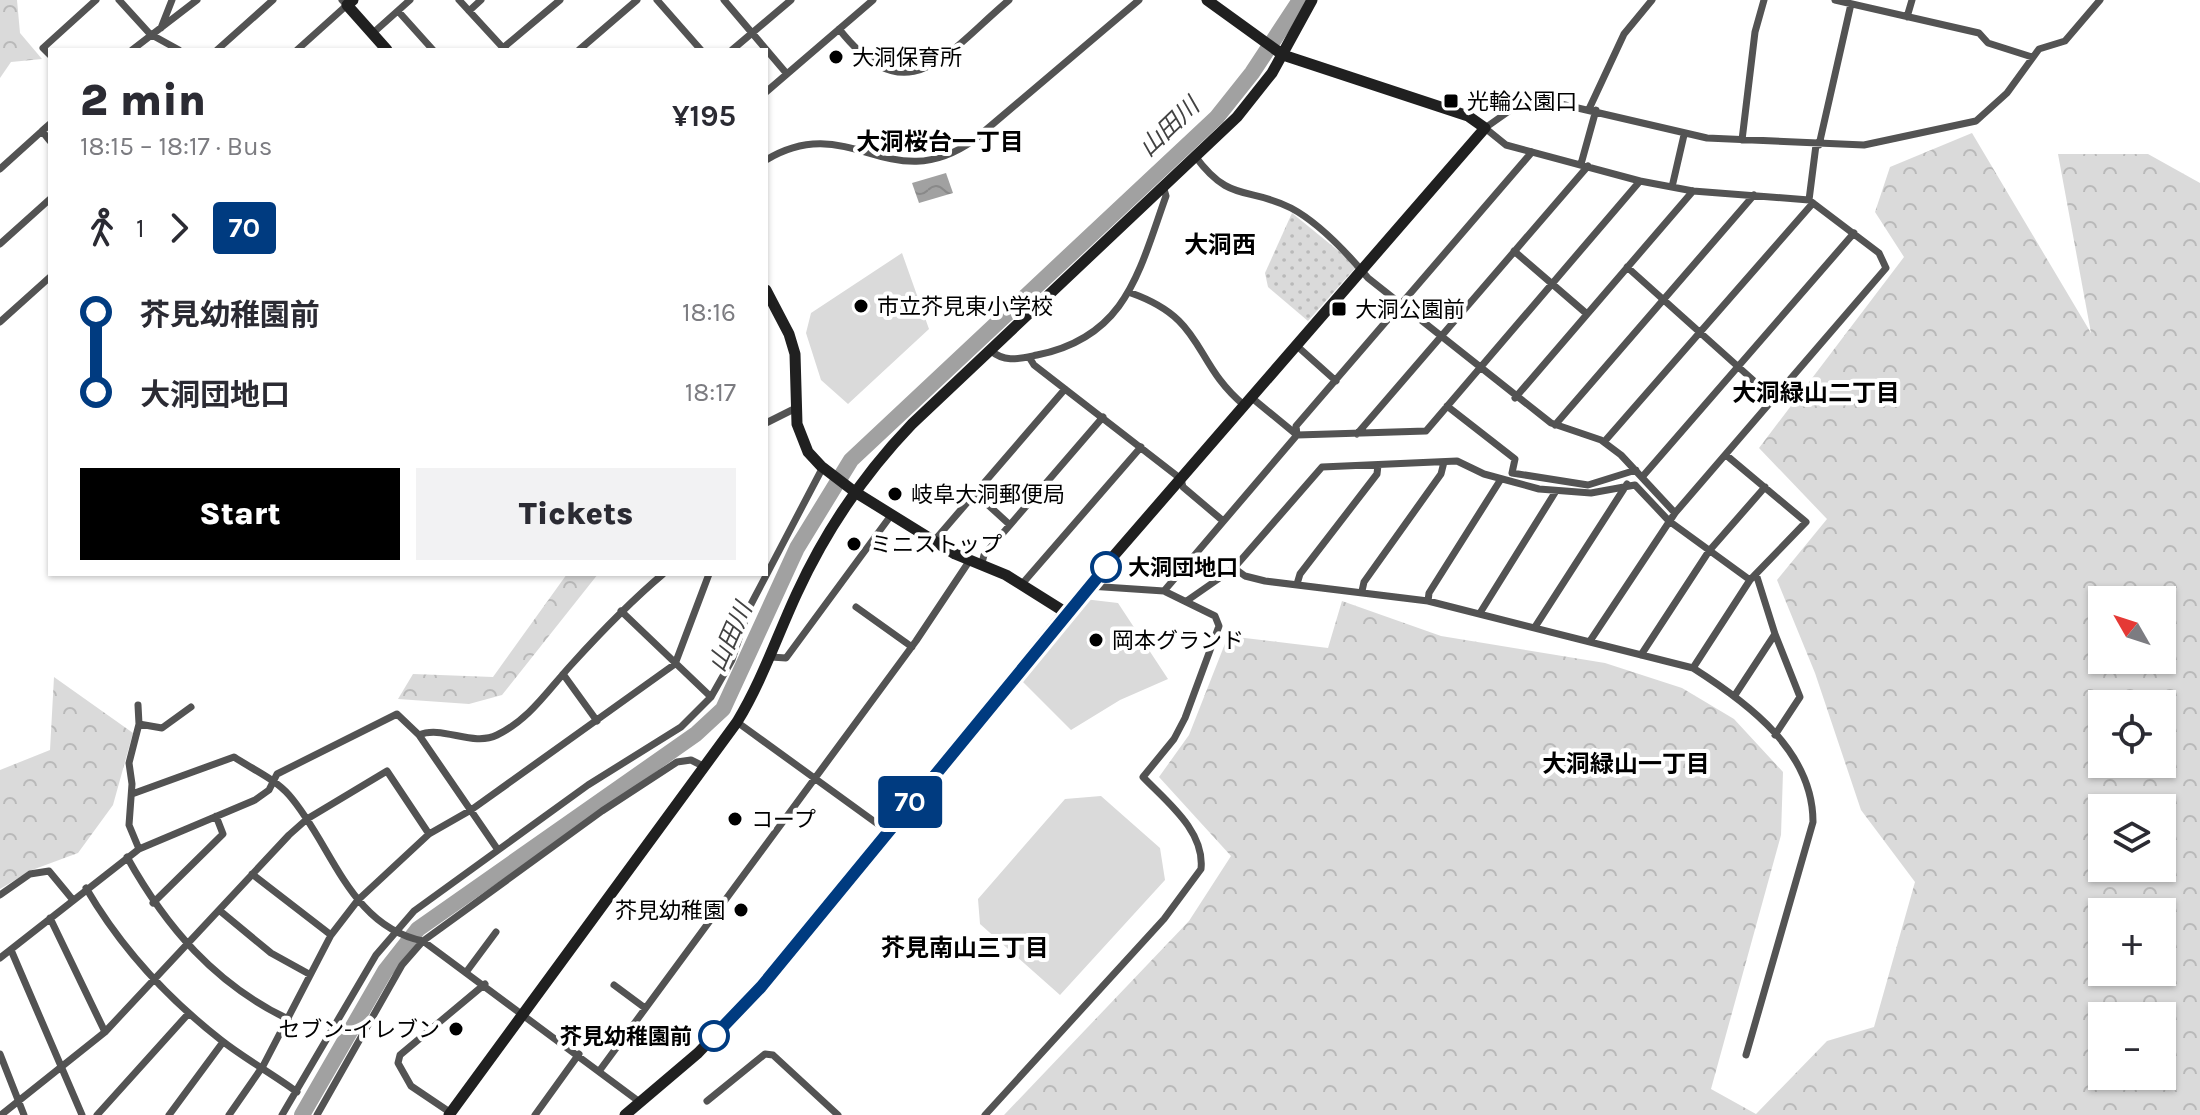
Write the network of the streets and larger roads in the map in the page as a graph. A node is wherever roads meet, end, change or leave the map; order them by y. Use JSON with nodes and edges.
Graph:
{"nodes":[{"id":1,"x":96,"y":0,"type":"edge"},
{"id":2,"x":119,"y":0,"type":"edge"},
{"id":3,"x":172,"y":0,"type":"edge"},
{"id":4,"x":197,"y":0,"type":"edge"},
{"id":5,"x":273,"y":0,"type":"edge"},
{"id":6,"x":410,"y":0,"type":"edge"},
{"id":7,"x":459,"y":0,"type":"edge"},
{"id":8,"x":481,"y":0,"type":"edge"},
{"id":9,"x":560,"y":0,"type":"edge"},
{"id":10,"x":637,"y":0,"type":"edge"},
{"id":11,"x":657,"y":0,"type":"edge"},
{"id":12,"x":724,"y":0,"type":"edge"},
{"id":13,"x":791,"y":0,"type":"edge"},
{"id":14,"x":873,"y":0,"type":"edge"},
{"id":15,"x":1009,"y":0,"type":"edge"},
{"id":16,"x":1139,"y":0,"type":"edge"},
{"id":17,"x":1207,"y":0,"type":"edge"},
{"id":18,"x":1312,"y":0,"type":"edge"},
{"id":19,"x":1652,"y":0,"type":"edge"},
{"id":20,"x":1764,"y":0,"type":"edge"},
{"id":21,"x":1835,"y":0,"type":"edge"},
{"id":22,"x":1912,"y":0,"type":"edge"},
{"id":23,"x":2100,"y":0,"type":"edge"},
{"id":24,"x":347,"y":2,"type":"edge"},
{"id":25,"x":1851,"y":4,"type":"junction"},
{"id":26,"x":398,"y":11,"type":"junction"},
{"id":27,"x":469,"y":11,"type":"junction"},
{"id":28,"x":1907,"y":17,"type":"junction"},
{"id":29,"x":160,"y":29,"type":"junction"},
{"id":30,"x":839,"y":29,"type":"junction"},
{"id":31,"x":373,"y":33,"type":"junction"},
{"id":32,"x":752,"y":33,"type":"junction"},
{"id":33,"x":150,"y":34,"type":"junction"},
{"id":34,"x":134,"y":48,"type":"edge"},
{"id":35,"x":175,"y":48,"type":"edge"},
{"id":36,"x":219,"y":48,"type":"edge"},
{"id":37,"x":301,"y":48,"type":"edge"},
{"id":38,"x":385,"y":48,"type":"edge"},
{"id":39,"x":431,"y":48,"type":"edge"},
{"id":40,"x":503,"y":48,"type":"edge"},
{"id":41,"x":505,"y":48,"type":"edge"},
{"id":42,"x":581,"y":48,"type":"edge"},
{"id":43,"x":699,"y":48,"type":"edge"},
{"id":44,"x":734,"y":48,"type":"edge"},
{"id":45,"x":765,"y":48,"type":"edge"},
{"id":46,"x":768,"y":52,"type":"edge"},
{"id":47,"x":1279,"y":52,"type":"junction"},
{"id":48,"x":48,"y":53,"type":"edge"},
{"id":49,"x":2032,"y":57,"type":"junction"},
{"id":50,"x":787,"y":74,"type":"junction"},
{"id":51,"x":768,"y":90,"type":"edge"},
{"id":52,"x":1592,"y":110,"type":"junction"},
{"id":53,"x":48,"y":126,"type":"edge"},
{"id":54,"x":1485,"y":128,"type":"junction"},
{"id":55,"x":42,"y":131,"type":"junction"},
{"id":56,"x":1684,"y":135,"type":"junction"},
{"id":57,"x":48,"y":138,"type":"edge"},
{"id":58,"x":1742,"y":140,"type":"junction"},
{"id":59,"x":1818,"y":145,"type":"junction"},
{"id":60,"x":1532,"y":152,"type":"junction"},
{"id":61,"x":1195,"y":156,"type":"junction"},
{"id":62,"x":768,"y":159,"type":"edge"},
{"id":63,"x":1584,"y":165,"type":"junction"},
{"id":64,"x":0,"y":169,"type":"edge"},
{"id":65,"x":1640,"y":181,"type":"junction"},
{"id":66,"x":1163,"y":186,"type":"junction"},
{"id":67,"x":1672,"y":187,"type":"junction"},
{"id":68,"x":1693,"y":191,"type":"junction"},
{"id":69,"x":1754,"y":195,"type":"junction"},
{"id":70,"x":48,"y":201,"type":"edge"},
{"id":71,"x":1811,"y":201,"type":"junction"},
{"id":72,"x":1854,"y":233,"type":"junction"},
{"id":73,"x":0,"y":244,"type":"edge"},
{"id":74,"x":1514,"y":251,"type":"junction"},
{"id":75,"x":1627,"y":267,"type":"junction"},
{"id":76,"x":1363,"y":269,"type":"junction"},
{"id":77,"x":48,"y":279,"type":"edge"},
{"id":78,"x":1551,"y":283,"type":"junction"},
{"id":79,"x":1131,"y":293,"type":"junction"},
{"id":80,"x":768,"y":294,"type":"edge"},
{"id":81,"x":1664,"y":299,"type":"junction"},
{"id":82,"x":1401,"y":305,"type":"junction"},
{"id":83,"x":1587,"y":314,"type":"junction"},
{"id":84,"x":0,"y":322,"type":"edge"},
{"id":85,"x":1700,"y":332,"type":"junction"},
{"id":86,"x":1439,"y":336,"type":"junction"},
{"id":87,"x":1297,"y":346,"type":"junction"},
{"id":88,"x":990,"y":350,"type":"junction"},
{"id":89,"x":1029,"y":357,"type":"junction"},
{"id":90,"x":1478,"y":367,"type":"junction"},
{"id":91,"x":1739,"y":367,"type":"junction"},
{"id":92,"x":1336,"y":381,"type":"junction"},
{"id":93,"x":1065,"y":389,"type":"junction"},
{"id":94,"x":1515,"y":398,"type":"junction"},
{"id":95,"x":1773,"y":398,"type":"junction"},
{"id":96,"x":1249,"y":402,"type":"junction"},
{"id":97,"x":1447,"y":406,"type":"junction"},
{"id":98,"x":794,"y":409,"type":"junction"},
{"id":99,"x":1103,"y":417,"type":"junction"},
{"id":100,"x":768,"y":422,"type":"edge"},
{"id":101,"x":1555,"y":425,"type":"junction"},
{"id":102,"x":1357,"y":434,"type":"junction"},
{"id":103,"x":1297,"y":435,"type":"junction"},
{"id":104,"x":1604,"y":442,"type":"junction"},
{"id":105,"x":1141,"y":447,"type":"junction"},
{"id":106,"x":1726,"y":455,"type":"junction"},
{"id":107,"x":1444,"y":462,"type":"junction"},
{"id":108,"x":1378,"y":465,"type":"junction"},
{"id":109,"x":826,"y":470,"type":"junction"},
{"id":110,"x":1636,"y":470,"type":"junction"},
{"id":111,"x":1643,"y":476,"type":"junction"},
{"id":112,"x":1181,"y":479,"type":"junction"},
{"id":113,"x":1501,"y":479,"type":"junction"},
{"id":114,"x":1627,"y":484,"type":"junction"},
{"id":115,"x":1765,"y":487,"type":"junction"},
{"id":116,"x":850,"y":489,"type":"junction"},
{"id":117,"x":1556,"y":491,"type":"junction"},
{"id":118,"x":975,"y":493,"type":"junction"},
{"id":119,"x":1675,"y":513,"type":"junction"},
{"id":120,"x":892,"y":514,"type":"junction"},
{"id":121,"x":1222,"y":520,"type":"junction"},
{"id":122,"x":1669,"y":521,"type":"junction"},
{"id":123,"x":1010,"y":525,"type":"junction"},
{"id":124,"x":934,"y":541,"type":"junction"},
{"id":125,"x":1709,"y":551,"type":"junction"},
{"id":126,"x":976,"y":562,"type":"junction"},
{"id":127,"x":1234,"y":568,"type":"junction"},
{"id":128,"x":768,"y":574,"type":"edge"},
{"id":129,"x":661,"y":576,"type":"edge"},
{"id":130,"x":708,"y":576,"type":"edge"},
{"id":131,"x":767,"y":576,"type":"edge"},
{"id":132,"x":1753,"y":578,"type":"junction"},
{"id":133,"x":1022,"y":584,"type":"junction"},
{"id":134,"x":1297,"y":584,"type":"junction"},
{"id":135,"x":1089,"y":586,"type":"junction"},
{"id":136,"x":1164,"y":591,"type":"junction"},
{"id":137,"x":1362,"y":591,"type":"junction"},
{"id":138,"x":1188,"y":600,"type":"junction"},
{"id":139,"x":1428,"y":601,"type":"junction"},
{"id":140,"x":856,"y":607,"type":"dead end"},
{"id":141,"x":621,"y":611,"type":"junction"},
{"id":142,"x":1065,"y":612,"type":"junction"},
{"id":143,"x":1480,"y":613,"type":"junction"},
{"id":144,"x":1535,"y":627,"type":"junction"},
{"id":145,"x":1775,"y":634,"type":"junction"},
{"id":146,"x":1590,"y":641,"type":"junction"},
{"id":147,"x":912,"y":647,"type":"junction"},
{"id":148,"x":1641,"y":655,"type":"junction"},
{"id":149,"x":771,"y":657,"type":"junction"},
{"id":150,"x":675,"y":664,"type":"junction"},
{"id":151,"x":1693,"y":668,"type":"junction"},
{"id":152,"x":563,"y":674,"type":"junction"},
{"id":153,"x":1735,"y":695,"type":"junction"},
{"id":154,"x":711,"y":697,"type":"junction"},
{"id":155,"x":138,"y":705,"type":"dead end"},
{"id":156,"x":191,"y":707,"type":"dead end"},
{"id":157,"x":597,"y":721,"type":"junction"},
{"id":158,"x":737,"y":722,"type":"junction"},
{"id":159,"x":139,"y":724,"type":"junction"},
{"id":160,"x":419,"y":735,"type":"junction"},
{"id":161,"x":1775,"y":735,"type":"junction"},
{"id":162,"x":705,"y":767,"type":"junction"},
{"id":163,"x":815,"y":778,"type":"junction"},
{"id":164,"x":274,"y":782,"type":"junction"},
{"id":165,"x":132,"y":794,"type":"junction"},
{"id":166,"x":471,"y":810,"type":"junction"},
{"id":167,"x":216,"y":816,"type":"junction"},
{"id":168,"x":307,"y":819,"type":"junction"},
{"id":169,"x":886,"y":830,"type":"junction"},
{"id":170,"x":429,"y":834,"type":"junction"},
{"id":171,"x":139,"y":849,"type":"junction"},
{"id":172,"x":498,"y":850,"type":"junction"},
{"id":173,"x":127,"y":857,"type":"junction"},
{"id":174,"x":252,"y":874,"type":"junction"},
{"id":175,"x":86,"y":888,"type":"junction"},
{"id":176,"x":0,"y":895,"type":"edge"},
{"id":177,"x":73,"y":900,"type":"junction"},
{"id":178,"x":358,"y":900,"type":"junction"},
{"id":179,"x":153,"y":903,"type":"junction"},
{"id":180,"x":219,"y":910,"type":"junction"},
{"id":181,"x":50,"y":918,"type":"junction"},
{"id":182,"x":398,"y":932,"type":"junction"},
{"id":183,"x":496,"y":932,"type":"dead end"},
{"id":184,"x":331,"y":935,"type":"junction"},
{"id":185,"x":420,"y":940,"type":"junction"},
{"id":186,"x":187,"y":945,"type":"junction"},
{"id":187,"x":11,"y":950,"type":"junction"},
{"id":188,"x":0,"y":958,"type":"edge"},
{"id":189,"x":467,"y":971,"type":"junction"},
{"id":190,"x":309,"y":974,"type":"junction"},
{"id":191,"x":154,"y":981,"type":"junction"},
{"id":192,"x":485,"y":984,"type":"junction"},
{"id":193,"x":614,"y":985,"type":"dead end"},
{"id":194,"x":645,"y":1008,"type":"junction"},
{"id":195,"x":189,"y":1013,"type":"junction"},
{"id":196,"x":524,"y":1013,"type":"junction"},
{"id":197,"x":288,"y":1019,"type":"junction"},
{"id":198,"x":105,"y":1032,"type":"junction"},
{"id":199,"x":223,"y":1042,"type":"junction"},
{"id":200,"x":0,"y":1054,"type":"edge"},
{"id":201,"x":579,"y":1054,"type":"junction"},
{"id":202,"x":1746,"y":1055,"type":"dead end"},
{"id":203,"x":263,"y":1066,"type":"junction"},
{"id":204,"x":61,"y":1070,"type":"junction"},
{"id":205,"x":600,"y":1070,"type":"junction"},
{"id":206,"x":297,"y":1092,"type":"junction"},
{"id":207,"x":19,"y":1101,"type":"junction"},
{"id":208,"x":707,"y":1101,"type":"dead end"},
{"id":209,"x":641,"y":1103,"type":"junction"},
{"id":210,"x":450,"y":1114,"type":"edge"},
{"id":211,"x":1,"y":1115,"type":"edge"},
{"id":212,"x":24,"y":1115,"type":"edge"},
{"id":213,"x":82,"y":1115,"type":"edge"},
{"id":214,"x":97,"y":1115,"type":"edge"},
{"id":215,"x":169,"y":1115,"type":"edge"},
{"id":216,"x":229,"y":1115,"type":"edge"},
{"id":217,"x":282,"y":1115,"type":"edge"},
{"id":218,"x":317,"y":1115,"type":"edge"},
{"id":219,"x":535,"y":1115,"type":"edge"},
{"id":220,"x":625,"y":1115,"type":"edge"},
{"id":221,"x":838,"y":1115,"type":"edge"},
{"id":222,"x":985,"y":1115,"type":"edge"}],
"edges":[{"from":1,"to":48,"type":"street"},
{"from":2,"to":33,"type":"street"},
{"from":3,"to":29,"type":"street"},
{"from":4,"to":29,"type":"street"},
{"from":5,"to":36,"type":"street"},
{"from":6,"to":26,"type":"street"},
{"from":7,"to":27,"type":"street"},
{"from":8,"to":27,"type":"street"},
{"from":9,"to":41,"type":"street"},
{"from":10,"to":42,"type":"street"},
{"from":11,"to":43,"type":"street"},
{"from":12,"to":32,"type":"street"},
{"from":13,"to":32,"type":"street"},
{"from":14,"to":30,"type":"street"},
{"from":15,"to":30,"type":"street"},
{"from":16,"to":62,"type":"street"},
{"from":17,"to":47,"type":"street"},
{"from":18,"to":47,"type":"street"},
{"from":19,"to":52,"type":"street"},
{"from":20,"to":58,"type":"street"},
{"from":21,"to":25,"type":"street"},
{"from":22,"to":28,"type":"street"},
{"from":23,"to":49,"type":"street"},
{"from":24,"to":31,"type":"street"},
{"from":24,"to":37,"type":"street"},
{"from":25,"to":28,"type":"street"},
{"from":25,"to":59,"type":"street"},
{"from":26,"to":31,"type":"street"},
{"from":26,"to":39,"type":"street"},
{"from":27,"to":40,"type":"street"},
{"from":28,"to":49,"type":"street"},
{"from":29,"to":33,"type":"street"},
{"from":30,"to":50,"type":"street"},
{"from":31,"to":38,"type":"street"},
{"from":32,"to":44,"type":"street"},
{"from":32,"to":45,"type":"street"},
{"from":33,"to":34,"type":"street"},
{"from":33,"to":35,"type":"street"},
{"from":46,"to":50,"type":"street"},
{"from":47,"to":54,"type":"street"},
{"from":47,"to":61,"type":"street"},
{"from":49,"to":59,"type":"street"},
{"from":50,"to":51,"type":"street"},
{"from":52,"to":54,"type":"street"},
{"from":52,"to":56,"type":"street"},
{"from":52,"to":63,"type":"street"},
{"from":53,"to":55,"type":"street"},
{"from":54,"to":60,"type":"street"},
{"from":54,"to":76,"type":"street"},
{"from":55,"to":57,"type":"street"},
{"from":55,"to":64,"type":"street"},
{"from":56,"to":58,"type":"street"},
{"from":56,"to":67,"type":"street"},
{"from":58,"to":59,"type":"street"},
{"from":59,"to":71,"type":"street"},
{"from":60,"to":63,"type":"street"},
{"from":60,"to":82,"type":"street"},
{"from":61,"to":66,"type":"street"},
{"from":61,"to":76,"type":"street"},
{"from":63,"to":65,"type":"street"},
{"from":63,"to":74,"type":"street"},
{"from":65,"to":67,"type":"street"},
{"from":65,"to":78,"type":"street"},
{"from":66,"to":79,"type":"street"},
{"from":66,"to":88,"type":"street"},
{"from":67,"to":68,"type":"street"},
{"from":68,"to":69,"type":"street"},
{"from":68,"to":75,"type":"street"},
{"from":69,"to":71,"type":"street"},
{"from":69,"to":81,"type":"street"},
{"from":70,"to":73,"type":"street"},
{"from":71,"to":72,"type":"street"},
{"from":71,"to":85,"type":"street"},
{"from":72,"to":91,"type":"street"},
{"from":72,"to":95,"type":"street"},
{"from":74,"to":78,"type":"street"},
{"from":74,"to":86,"type":"street"},
{"from":75,"to":81,"type":"street"},
{"from":75,"to":83,"type":"street"},
{"from":76,"to":82,"type":"street"},
{"from":76,"to":87,"type":"street"},
{"from":77,"to":84,"type":"street"},
{"from":78,"to":83,"type":"street"},
{"from":78,"to":90,"type":"street"},
{"from":79,"to":89,"type":"street"},
{"from":79,"to":96,"type":"street"},
{"from":80,"to":98,"type":"street"},
{"from":81,"to":85,"type":"street"},
{"from":81,"to":101,"type":"street"},
{"from":82,"to":86,"type":"street"},
{"from":82,"to":92,"type":"street"},
{"from":83,"to":94,"type":"street"},
{"from":85,"to":91,"type":"street"},
{"from":85,"to":104,"type":"street"},
{"from":86,"to":90,"type":"street"},
{"from":86,"to":102,"type":"street"},
{"from":87,"to":92,"type":"street"},
{"from":87,"to":96,"type":"street"},
{"from":88,"to":89,"type":"street"},
{"from":88,"to":116,"type":"street"},
{"from":89,"to":93,"type":"street"},
{"from":90,"to":94,"type":"street"},
{"from":90,"to":97,"type":"street"},
{"from":91,"to":95,"type":"street"},
{"from":91,"to":111,"type":"street"},
{"from":92,"to":103,"type":"street"},
{"from":93,"to":99,"type":"street"},
{"from":93,"to":118,"type":"street"},
{"from":94,"to":101,"type":"street"},
{"from":95,"to":106,"type":"street"},
{"from":96,"to":103,"type":"street"},
{"from":96,"to":112,"type":"street"},
{"from":97,"to":102,"type":"street"},
{"from":97,"to":110,"type":"street"},
{"from":98,"to":100,"type":"street"},
{"from":98,"to":109,"type":"street"},
{"from":99,"to":105,"type":"street"},
{"from":99,"to":123,"type":"street"},
{"from":101,"to":104,"type":"street"},
{"from":102,"to":103,"type":"street"},
{"from":103,"to":121,"type":"street"},
{"from":104,"to":110,"type":"street"},
{"from":105,"to":112,"type":"street"},
{"from":105,"to":133,"type":"street"},
{"from":106,"to":115,"type":"street"},
{"from":106,"to":119,"type":"street"},
{"from":107,"to":108,"type":"street"},
{"from":107,"to":113,"type":"street"},
{"from":107,"to":137,"type":"street"},
{"from":108,"to":127,"type":"street"},
{"from":108,"to":134,"type":"street"},
{"from":109,"to":116,"type":"street"},
{"from":109,"to":128,"type":"street"},
{"from":110,"to":111,"type":"street"},
{"from":111,"to":119,"type":"street"},
{"from":112,"to":121,"type":"street"},
{"from":112,"to":135,"type":"street"},
{"from":113,"to":117,"type":"street"},
{"from":113,"to":139,"type":"street"},
{"from":114,"to":117,"type":"street"},
{"from":114,"to":122,"type":"street"},
{"from":114,"to":144,"type":"street"},
{"from":115,"to":125,"type":"street"},
{"from":115,"to":132,"type":"street"},
{"from":116,"to":120,"type":"street"},
{"from":116,"to":149,"type":"street"},
{"from":117,"to":143,"type":"street"},
{"from":118,"to":123,"type":"street"},
{"from":118,"to":124,"type":"street"},
{"from":119,"to":122,"type":"street"},
{"from":120,"to":124,"type":"street"},
{"from":120,"to":149,"type":"street"},
{"from":121,"to":136,"type":"street"},
{"from":122,"to":125,"type":"street"},
{"from":122,"to":146,"type":"street"},
{"from":123,"to":126,"type":"street"},
{"from":124,"to":126,"type":"street"},
{"from":125,"to":132,"type":"street"},
{"from":125,"to":148,"type":"street"},
{"from":126,"to":133,"type":"street"},
{"from":126,"to":147,"type":"street"},
{"from":127,"to":134,"type":"street"},
{"from":127,"to":138,"type":"street"},
{"from":129,"to":141,"type":"street"},
{"from":130,"to":150,"type":"street"},
{"from":131,"to":154,"type":"street"},
{"from":132,"to":145,"type":"street"},
{"from":132,"to":151,"type":"street"},
{"from":133,"to":142,"type":"street"},
{"from":134,"to":137,"type":"street"},
{"from":135,"to":136,"type":"street"},
{"from":135,"to":142,"type":"street"},
{"from":136,"to":138,"type":"street"},
{"from":137,"to":139,"type":"street"},
{"from":138,"to":222,"type":"street"},
{"from":139,"to":143,"type":"street"},
{"from":140,"to":147,"type":"street"},
{"from":141,"to":150,"type":"street"},
{"from":141,"to":152,"type":"street"},
{"from":142,"to":169,"type":"street"},
{"from":143,"to":144,"type":"street"},
{"from":144,"to":146,"type":"street"},
{"from":145,"to":153,"type":"street"},
{"from":145,"to":161,"type":"street"},
{"from":146,"to":148,"type":"street"},
{"from":147,"to":163,"type":"street"},
{"from":148,"to":151,"type":"street"},
{"from":149,"to":158,"type":"street"},
{"from":150,"to":154,"type":"street"},
{"from":150,"to":157,"type":"street"},
{"from":151,"to":153,"type":"street"},
{"from":152,"to":157,"type":"street"},
{"from":152,"to":160,"type":"street"},
{"from":153,"to":161,"type":"street"},
{"from":154,"to":172,"type":"street"},
{"from":155,"to":159,"type":"street"},
{"from":156,"to":159,"type":"street"},
{"from":157,"to":166,"type":"street"},
{"from":158,"to":162,"type":"street"},
{"from":158,"to":163,"type":"street"},
{"from":159,"to":165,"type":"street"},
{"from":160,"to":164,"type":"street"},
{"from":160,"to":166,"type":"street"},
{"from":161,"to":202,"type":"street"},
{"from":162,"to":185,"type":"street"},
{"from":162,"to":196,"type":"street"},
{"from":163,"to":169,"type":"street"},
{"from":163,"to":194,"type":"street"},
{"from":164,"to":165,"type":"street"},
{"from":164,"to":167,"type":"street"},
{"from":164,"to":168,"type":"street"},
{"from":165,"to":171,"type":"street"},
{"from":166,"to":170,"type":"street"},
{"from":166,"to":172,"type":"street"},
{"from":167,"to":171,"type":"street"},
{"from":167,"to":179,"type":"street"},
{"from":168,"to":170,"type":"street"},
{"from":168,"to":174,"type":"street"},
{"from":168,"to":178,"type":"street"},
{"from":169,"to":209,"type":"street"},
{"from":170,"to":178,"type":"street"},
{"from":171,"to":173,"type":"street"},
{"from":172,"to":182,"type":"street"},
{"from":173,"to":175,"type":"street"},
{"from":173,"to":179,"type":"street"},
{"from":174,"to":180,"type":"street"},
{"from":174,"to":184,"type":"street"},
{"from":175,"to":177,"type":"street"},
{"from":175,"to":191,"type":"street"},
{"from":176,"to":177,"type":"street"},
{"from":177,"to":181,"type":"street"},
{"from":178,"to":182,"type":"street"},
{"from":178,"to":184,"type":"street"},
{"from":179,"to":186,"type":"street"},
{"from":180,"to":186,"type":"street"},
{"from":180,"to":190,"type":"street"},
{"from":181,"to":187,"type":"street"},
{"from":181,"to":198,"type":"street"},
{"from":182,"to":185,"type":"street"},
{"from":182,"to":206,"type":"street"},
{"from":183,"to":189,"type":"street"},
{"from":184,"to":190,"type":"street"},
{"from":185,"to":189,"type":"street"},
{"from":185,"to":218,"type":"street"},
{"from":186,"to":191,"type":"street"},
{"from":186,"to":197,"type":"street"},
{"from":187,"to":188,"type":"street"},
{"from":187,"to":204,"type":"street"},
{"from":189,"to":192,"type":"street"},
{"from":190,"to":197,"type":"street"},
{"from":191,"to":195,"type":"street"},
{"from":191,"to":198,"type":"street"},
{"from":192,"to":196,"type":"street"},
{"from":192,"to":210,"type":"street"},
{"from":193,"to":194,"type":"street"},
{"from":194,"to":205,"type":"street"},
{"from":195,"to":199,"type":"street"},
{"from":195,"to":214,"type":"street"},
{"from":196,"to":201,"type":"street"},
{"from":196,"to":210,"type":"street"},
{"from":197,"to":203,"type":"street"},
{"from":198,"to":204,"type":"street"},
{"from":199,"to":203,"type":"street"},
{"from":199,"to":215,"type":"street"},
{"from":200,"to":207,"type":"street"},
{"from":201,"to":205,"type":"street"},
{"from":201,"to":219,"type":"street"},
{"from":203,"to":206,"type":"street"},
{"from":203,"to":216,"type":"street"},
{"from":204,"to":207,"type":"street"},
{"from":204,"to":213,"type":"street"},
{"from":205,"to":209,"type":"street"},
{"from":206,"to":217,"type":"street"},
{"from":207,"to":211,"type":"street"},
{"from":207,"to":212,"type":"street"},
{"from":208,"to":221,"type":"street"},
{"from":209,"to":220,"type":"street"}]}
